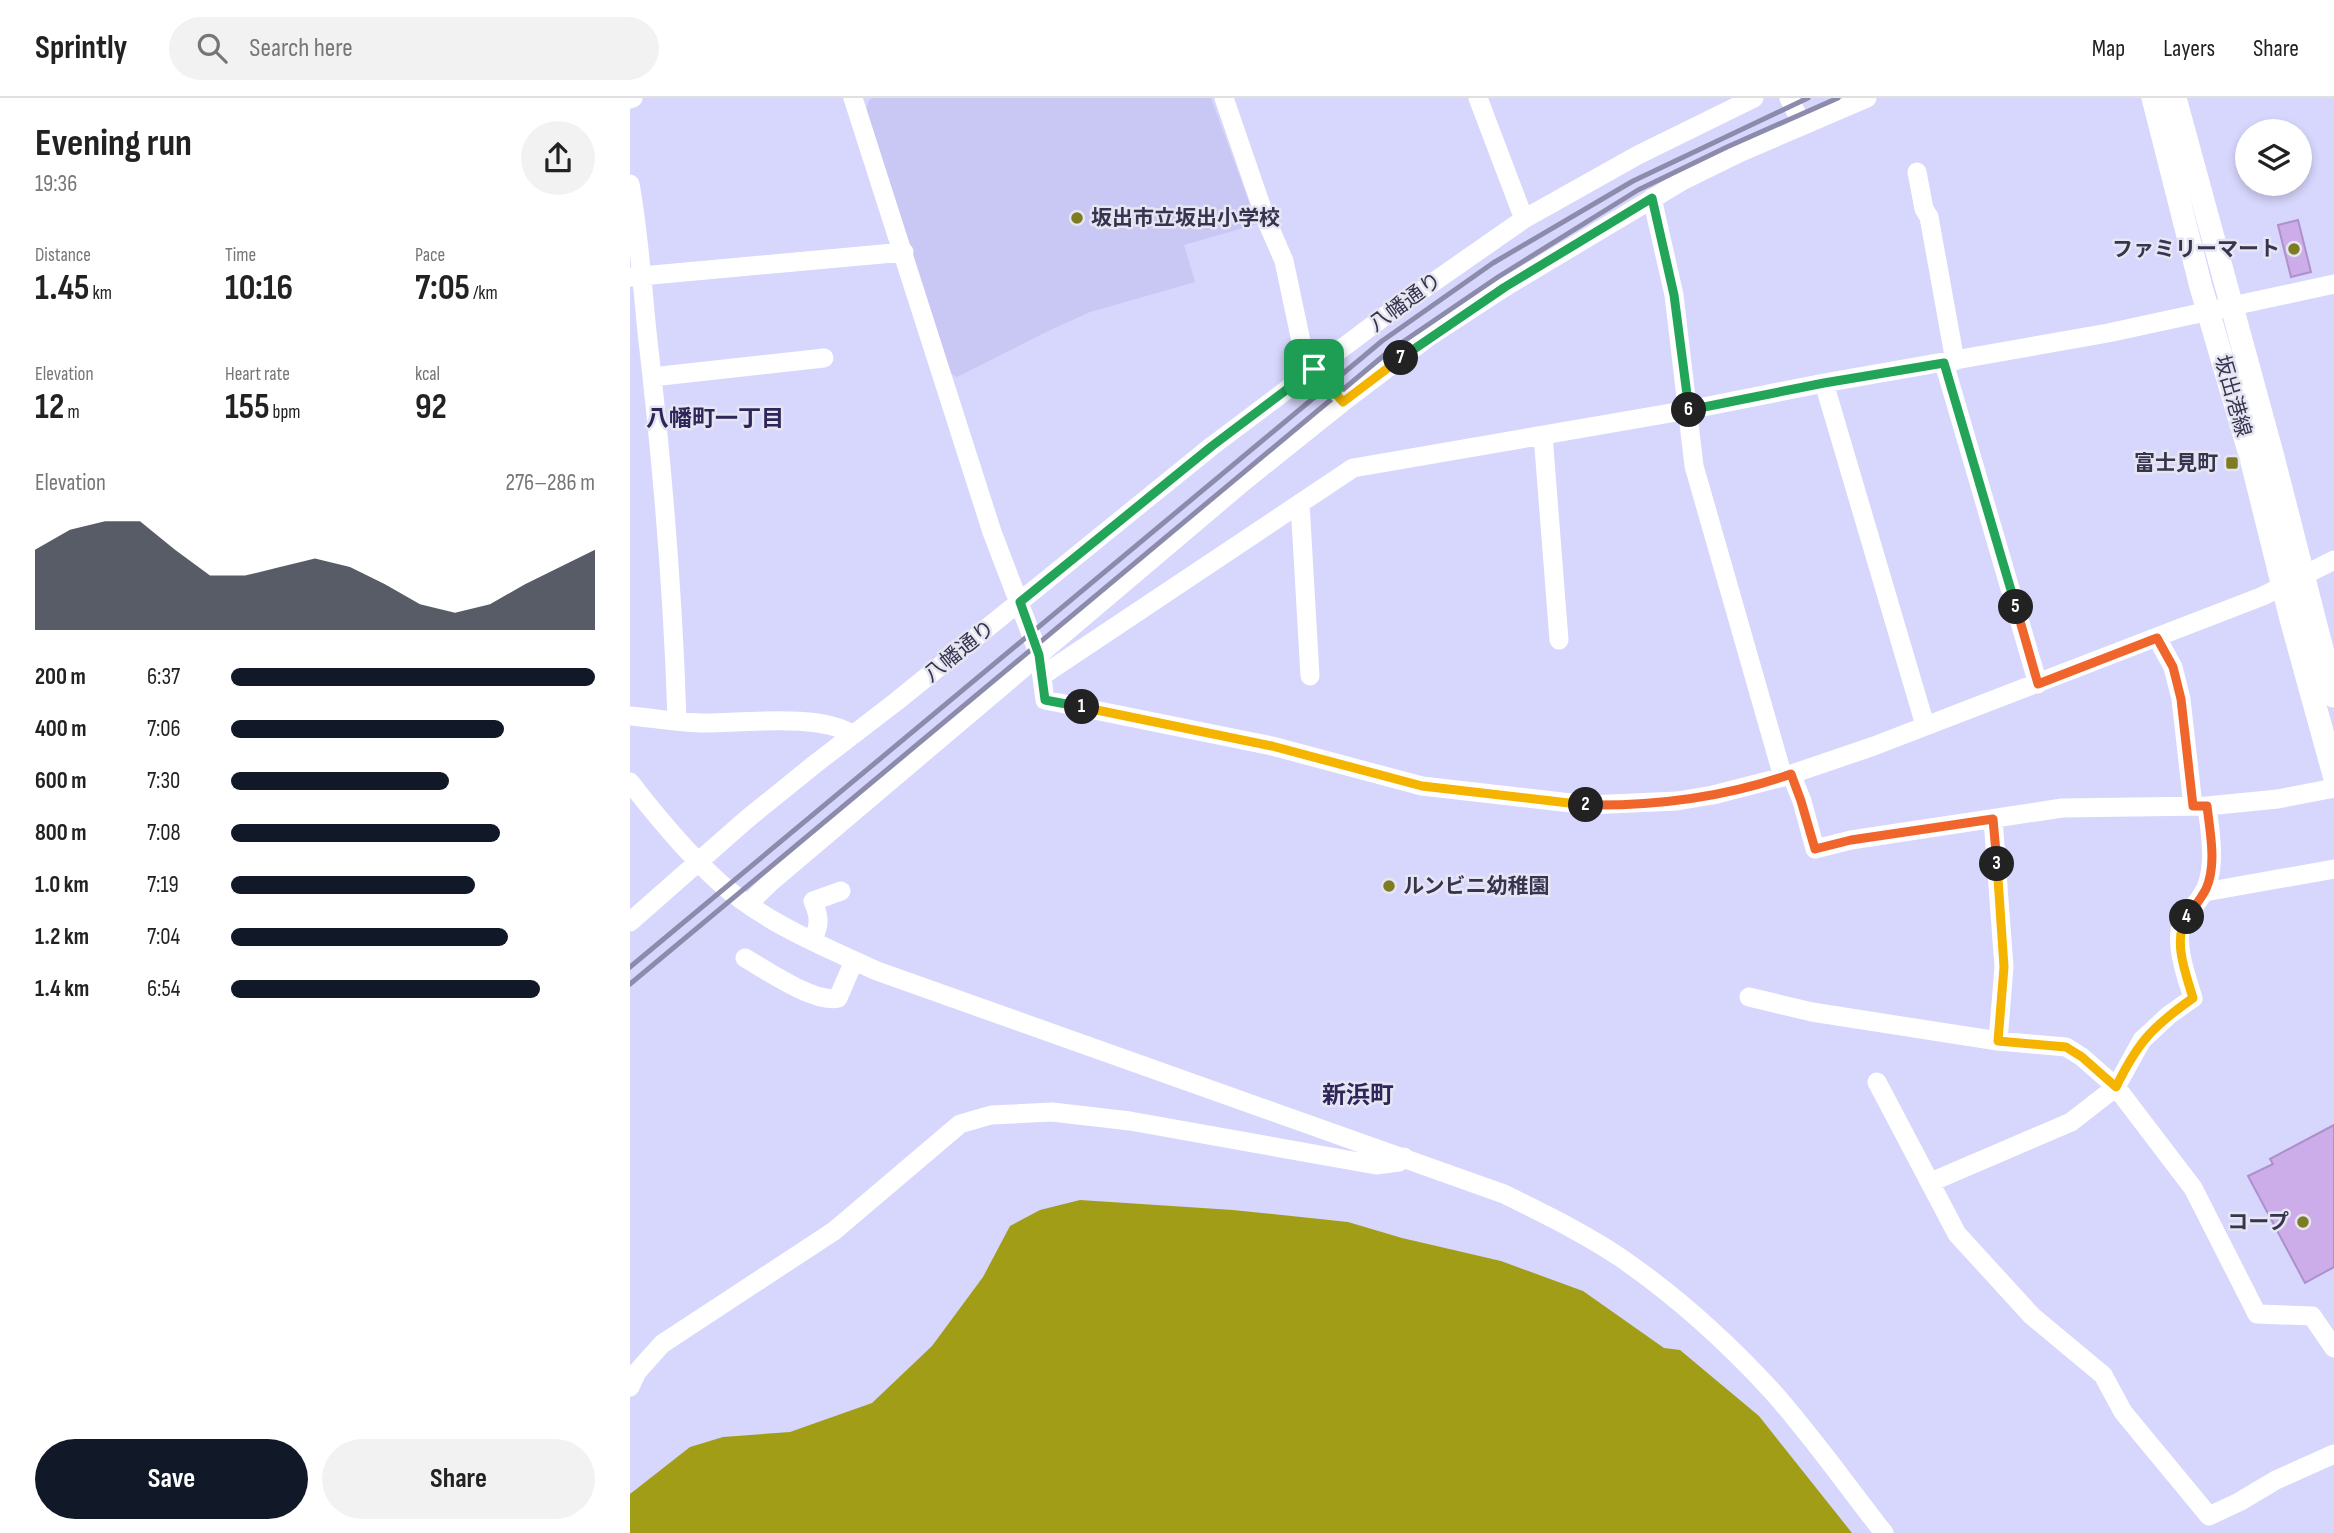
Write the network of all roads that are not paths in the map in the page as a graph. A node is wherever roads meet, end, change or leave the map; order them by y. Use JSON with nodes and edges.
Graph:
{"nodes":[{"id":1,"x":1224,"y":98,"type":"edge"},
{"id":2,"x":1478,"y":98,"type":"edge"},
{"id":3,"x":1754,"y":98,"type":"edge"},
{"id":4,"x":1789,"y":98,"type":"edge"},
{"id":5,"x":1867,"y":98,"type":"edge"},
{"id":6,"x":2153,"y":98,"type":"edge"},
{"id":7,"x":2175,"y":98,"type":"edge"},
{"id":8,"x":857,"y":99,"type":"edge"},
{"id":9,"x":1802,"y":125,"type":"junction"},
{"id":10,"x":1917,"y":172,"type":"dead end"},
{"id":11,"x":630,"y":184,"type":"edge"},
{"id":12,"x":1652,"y":198,"type":"junction"},
{"id":13,"x":1524,"y":219,"type":"junction"},
{"id":14,"x":904,"y":252,"type":"junction"},
{"id":15,"x":635,"y":277,"type":"edge"},
{"id":16,"x":2334,"y":284,"type":"edge"},
{"id":17,"x":2220,"y":309,"type":"junction"},
{"id":18,"x":824,"y":358,"type":"dead end"},
{"id":19,"x":1950,"y":362,"type":"junction"},
{"id":20,"x":1314,"y":369,"type":"junction"},
{"id":21,"x":652,"y":377,"type":"junction"},
{"id":22,"x":1824,"y":383,"type":"junction"},
{"id":23,"x":1343,"y":402,"type":"junction"},
{"id":24,"x":1688,"y":410,"type":"junction"},
{"id":25,"x":1543,"y":435,"type":"junction"},
{"id":26,"x":1300,"y":503,"type":"junction"},
{"id":27,"x":2334,"y":560,"type":"edge"},
{"id":28,"x":2285,"y":585,"type":"junction"},
{"id":29,"x":1020,"y":602,"type":"junction"},
{"id":30,"x":2157,"y":638,"type":"junction"},
{"id":31,"x":1559,"y":640,"type":"dead end"},
{"id":32,"x":1039,"y":655,"type":"junction"},
{"id":33,"x":1043,"y":675,"type":"junction"},
{"id":34,"x":1310,"y":676,"type":"dead end"},
{"id":35,"x":2038,"y":684,"type":"junction"},
{"id":36,"x":2334,"y":696,"type":"edge"},
{"id":37,"x":630,"y":716,"type":"edge"},
{"id":38,"x":677,"y":720,"type":"junction"},
{"id":39,"x":1925,"y":725,"type":"junction"},
{"id":40,"x":853,"y":735,"type":"junction"},
{"id":41,"x":2334,"y":775,"type":"edge"},
{"id":42,"x":1787,"y":776,"type":"junction"},
{"id":43,"x":630,"y":782,"type":"edge"},
{"id":44,"x":2334,"y":788,"type":"edge"},
{"id":45,"x":2200,"y":806,"type":"junction"},
{"id":46,"x":1993,"y":819,"type":"junction"},
{"id":47,"x":698,"y":861,"type":"junction"},
{"id":48,"x":2334,"y":869,"type":"edge"},
{"id":49,"x":841,"y":891,"type":"dead end"},
{"id":50,"x":2205,"y":892,"type":"junction"},
{"id":51,"x":748,"y":904,"type":"junction"},
{"id":52,"x":630,"y":922,"type":"edge"},
{"id":53,"x":812,"y":941,"type":"junction"},
{"id":54,"x":745,"y":958,"type":"dead end"},
{"id":55,"x":854,"y":961,"type":"junction"},
{"id":56,"x":1749,"y":997,"type":"dead end"},
{"id":57,"x":1998,"y":1041,"type":"junction"},
{"id":58,"x":1877,"y":1082,"type":"dead end"},
{"id":59,"x":2116,"y":1087,"type":"junction"},
{"id":60,"x":1404,"y":1157,"type":"junction"},
{"id":61,"x":1931,"y":1182,"type":"junction"},
{"id":62,"x":2334,"y":1348,"type":"edge"},
{"id":63,"x":630,"y":1387,"type":"edge"},
{"id":64,"x":2334,"y":1454,"type":"edge"},
{"id":65,"x":1884,"y":1533,"type":"edge"}],
"edges":[{"from":1,"to":20,"type":"street"},
{"from":2,"to":13,"type":"street"},
{"from":3,"to":13,"type":"street","name":"八幡通り"},
{"from":4,"to":9,"type":"street"},
{"from":5,"to":9,"type":"street"},
{"from":6,"to":17,"type":"main road","name":"坂出港線"},
{"from":7,"to":17,"type":"main road","name":"坂出港線"},
{"from":8,"to":14,"type":"street"},
{"from":9,"to":12,"type":"street"},
{"from":10,"to":19,"type":"street"},
{"from":11,"to":15,"type":"street"},
{"from":12,"to":23,"type":"street"},
{"from":12,"to":24,"type":"street"},
{"from":13,"to":20,"type":"street","name":"八幡通り"},
{"from":14,"to":15,"type":"street"},
{"from":14,"to":29,"type":"street"},
{"from":15,"to":21,"type":"street"},
{"from":16,"to":17,"type":"street"},
{"from":17,"to":19,"type":"street"},
{"from":17,"to":28,"type":"main road","name":"坂出港線"},
{"from":18,"to":21,"type":"street"},
{"from":19,"to":22,"type":"street"},
{"from":19,"to":35,"type":"street"},
{"from":20,"to":23,"type":"street"},
{"from":20,"to":29,"type":"street","name":"八幡通り"},
{"from":21,"to":38,"type":"street"},
{"from":22,"to":24,"type":"street"},
{"from":22,"to":39,"type":"street"},
{"from":23,"to":32,"type":"street"},
{"from":24,"to":25,"type":"street"},
{"from":24,"to":42,"type":"street"},
{"from":25,"to":26,"type":"street"},
{"from":25,"to":31,"type":"street"},
{"from":26,"to":33,"type":"street"},
{"from":26,"to":34,"type":"street"},
{"from":27,"to":28,"type":"street"},
{"from":28,"to":30,"type":"street"},
{"from":28,"to":36,"type":"main road","name":"坂出港線"},
{"from":28,"to":41,"type":"main road","name":"坂出港線"},
{"from":29,"to":32,"type":"street"},
{"from":29,"to":40,"type":"street","name":"八幡通り"},
{"from":30,"to":35,"type":"street"},
{"from":30,"to":45,"type":"street"},
{"from":32,"to":33,"type":"street"},
{"from":32,"to":51,"type":"street"},
{"from":33,"to":42,"type":"street"},
{"from":35,"to":39,"type":"street"},
{"from":37,"to":38,"type":"street"},
{"from":38,"to":40,"type":"street"},
{"from":39,"to":42,"type":"street"},
{"from":40,"to":47,"type":"street","name":"八幡通り"},
{"from":42,"to":46,"type":"street"},
{"from":43,"to":47,"type":"street"},
{"from":44,"to":45,"type":"street"},
{"from":45,"to":46,"type":"street"},
{"from":45,"to":50,"type":"street"},
{"from":46,"to":57,"type":"street"},
{"from":47,"to":51,"type":"street"},
{"from":47,"to":52,"type":"street","name":"八幡通り"},
{"from":48,"to":50,"type":"street"},
{"from":49,"to":53,"type":"street"},
{"from":50,"to":59,"type":"street"},
{"from":51,"to":53,"type":"street"},
{"from":53,"to":55,"type":"street"},
{"from":54,"to":55,"type":"street"},
{"from":55,"to":60,"type":"street"},
{"from":56,"to":57,"type":"street"},
{"from":57,"to":59,"type":"street"},
{"from":58,"to":61,"type":"street"},
{"from":59,"to":61,"type":"street"},
{"from":59,"to":62,"type":"street"},
{"from":60,"to":63,"type":"street"},
{"from":60,"to":65,"type":"street"},
{"from":61,"to":64,"type":"street"}]}
